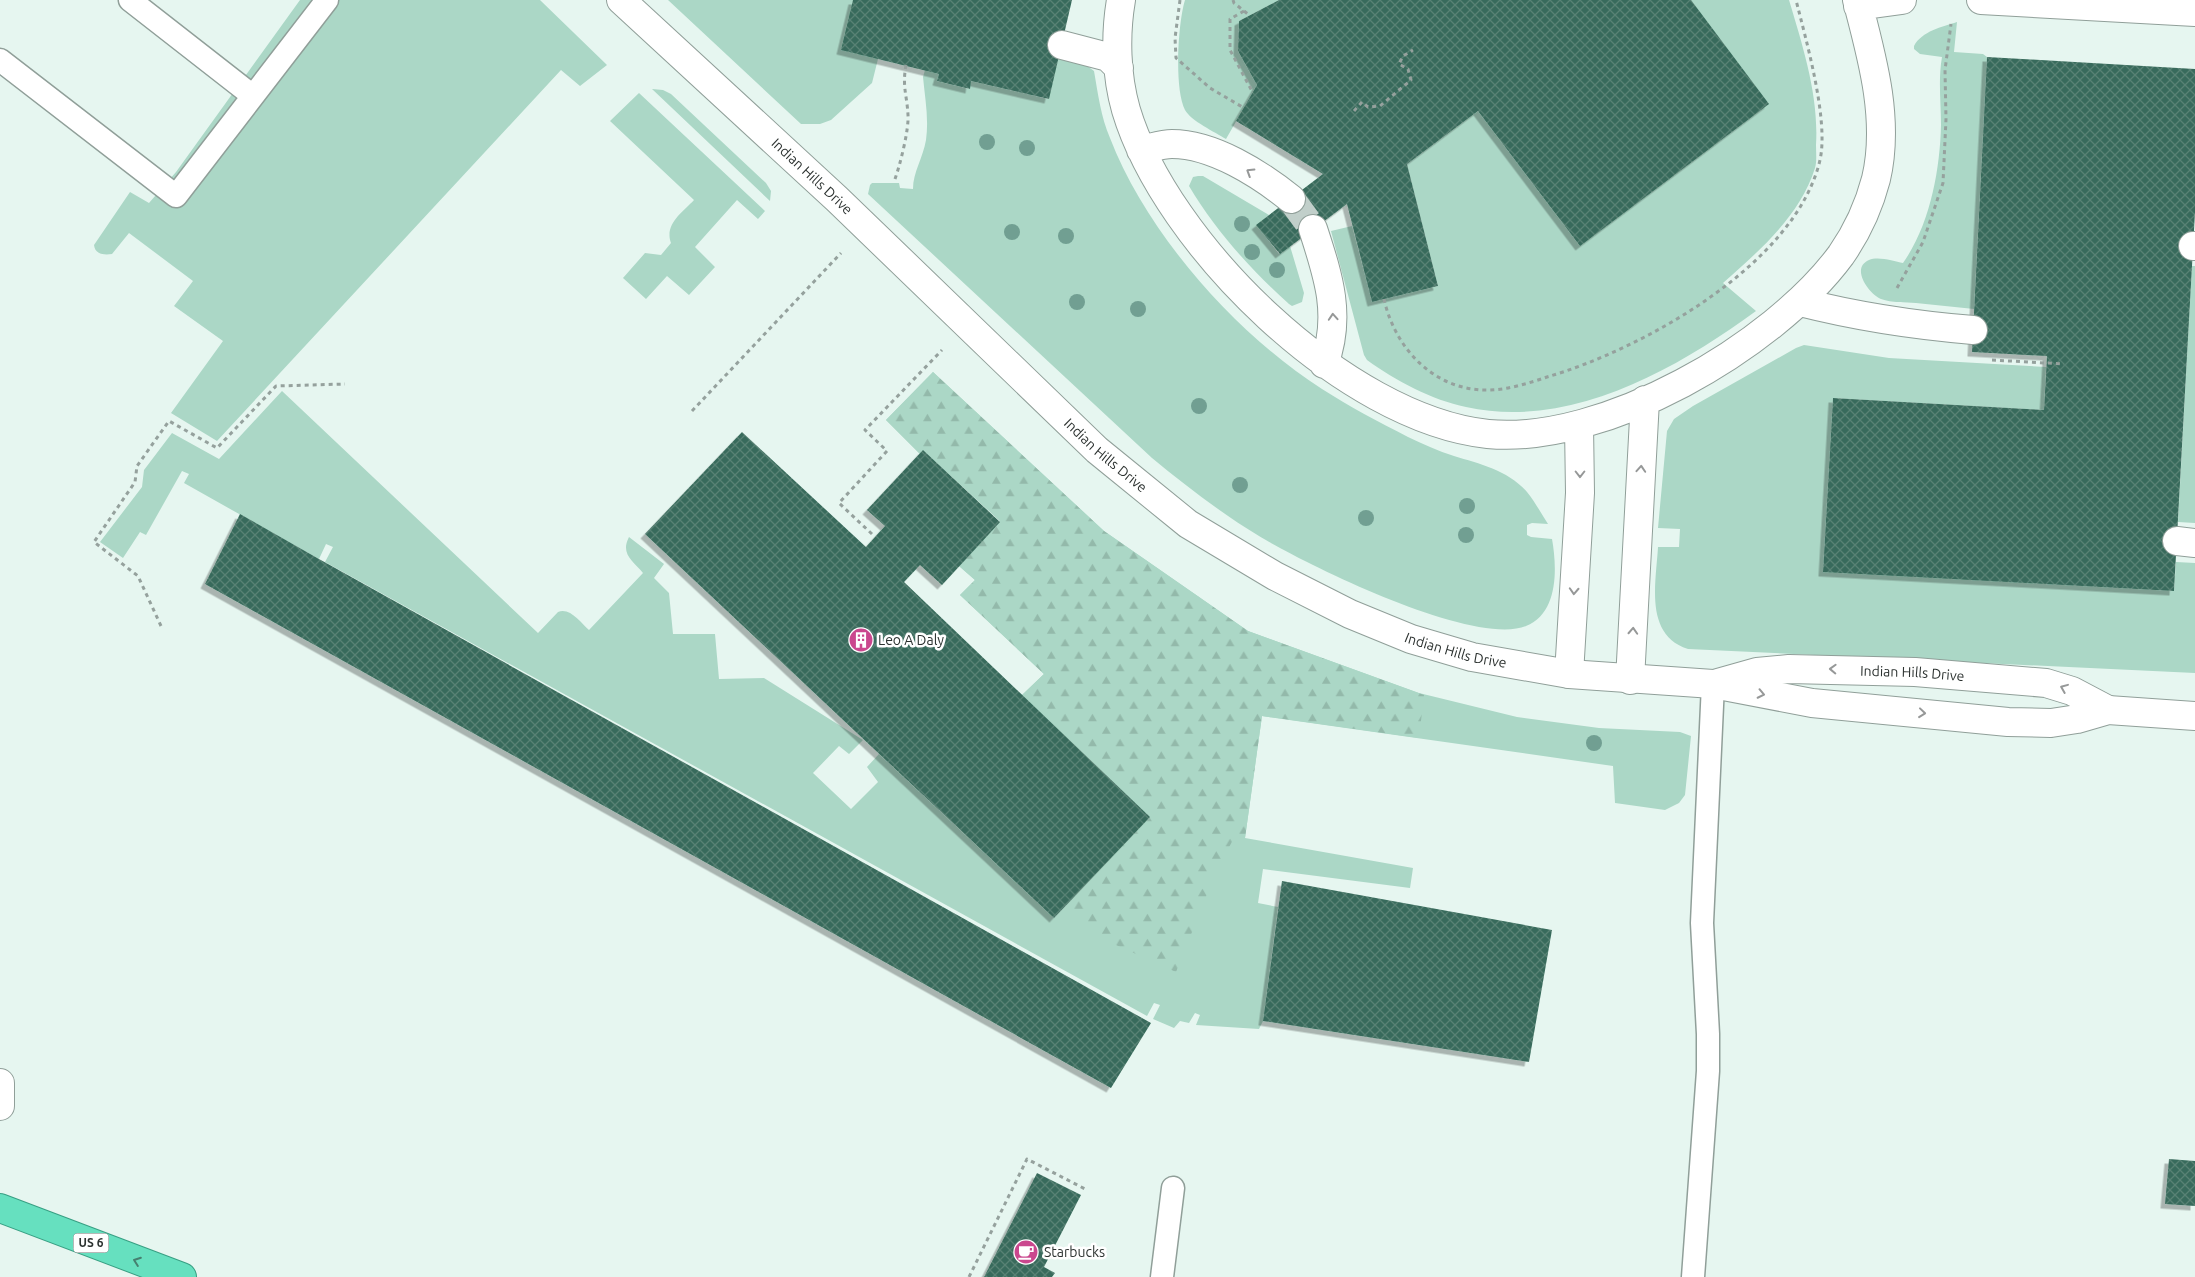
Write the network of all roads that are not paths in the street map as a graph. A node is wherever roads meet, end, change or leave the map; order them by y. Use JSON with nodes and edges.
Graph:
{"nodes":[{"id":1,"x":130,"y":0,"type":"edge"},
{"id":2,"x":327,"y":0,"type":"edge"},
{"id":3,"x":621,"y":0,"type":"edge"},
{"id":4,"x":1120,"y":0,"type":"edge"},
{"id":5,"x":1902,"y":0,"type":"edge"},
{"id":6,"x":1981,"y":0,"type":"edge"},
{"id":7,"x":1857,"y":3,"type":"edge"},
{"id":8,"x":2096,"y":3,"type":"edge"},
{"id":9,"x":2195,"y":12,"type":"edge"},
{"id":10,"x":1062,"y":45,"type":"dead end"},
{"id":11,"x":0,"y":60,"type":"edge"},
{"id":12,"x":1119,"y":68,"type":"junction"},
{"id":13,"x":253,"y":96,"type":"junction"},
{"id":14,"x":1141,"y":150,"type":"junction"},
{"id":15,"x":1291,"y":199,"type":"tunnel mouth"},
{"id":16,"x":1313,"y":229,"type":"tunnel mouth"},
{"id":17,"x":1800,"y":302,"type":"junction"},
{"id":18,"x":1973,"y":330,"type":"dead end"},
{"id":19,"x":1324,"y":364,"type":"junction"},
{"id":20,"x":1645,"y":400,"type":"junction"},
{"id":21,"x":1579,"y":425,"type":"junction"},
{"id":22,"x":1569,"y":674,"type":"junction"},
{"id":23,"x":1630,"y":680,"type":"junction"},
{"id":24,"x":1713,"y":684,"type":"junction"},
{"id":25,"x":2108,"y":710,"type":"junction"},
{"id":26,"x":2195,"y":716,"type":"edge"},
{"id":27,"x":0,"y":1083,"type":"edge"},
{"id":28,"x":0,"y":1106,"type":"edge"},
{"id":29,"x":1172,"y":1188,"type":"dead end"},
{"id":30,"x":0,"y":1208,"type":"edge"},
{"id":31,"x":182,"y":1277,"type":"edge"},
{"id":32,"x":1162,"y":1277,"type":"edge"},
{"id":33,"x":1693,"y":1277,"type":"edge"}],
"edges":[{"from":1,"to":13,"type":"lane"},
{"from":2,"to":13,"type":"lane"},
{"from":3,"to":22,"type":"street","name":"Indian Hills Drive"},
{"from":4,"to":12,"type":"street"},
{"from":5,"to":7,"type":"street"},
{"from":6,"to":8,"type":"street"},
{"from":7,"to":17,"type":"street"},
{"from":8,"to":9,"type":"street"},
{"from":10,"to":12,"type":"street"},
{"from":11,"to":13,"type":"lane"},
{"from":12,"to":14,"type":"street"},
{"from":15,"to":14,"type":"street","one_way":true},
{"from":14,"to":19,"type":"street"},
{"from":19,"to":16,"type":"street","one_way":true},
{"from":17,"to":18,"type":"street"},
{"from":17,"to":20,"type":"street"},
{"from":19,"to":21,"type":"street"},
{"from":20,"to":21,"type":"street"},
{"from":23,"to":20,"type":"street","one_way":true},
{"from":21,"to":22,"type":"street","one_way":true},
{"from":22,"to":23,"type":"street","name":"Indian Hills Drive"},
{"from":23,"to":24,"type":"street","name":"Indian Hills Drive"},
{"from":24,"to":25,"type":"street","name":"Indian Hills Drive","one_way":true},
{"from":25,"to":24,"type":"street","name":"Indian Hills Drive","one_way":true},
{"from":24,"to":33,"type":"lane"},
{"from":25,"to":26,"type":"street","name":"Indian Hills Drive"},
{"from":27,"to":28,"type":"street"},
{"from":29,"to":32,"type":"lane"},
{"from":31,"to":30,"type":"highway","number":"US 6","one_way":true}]}
